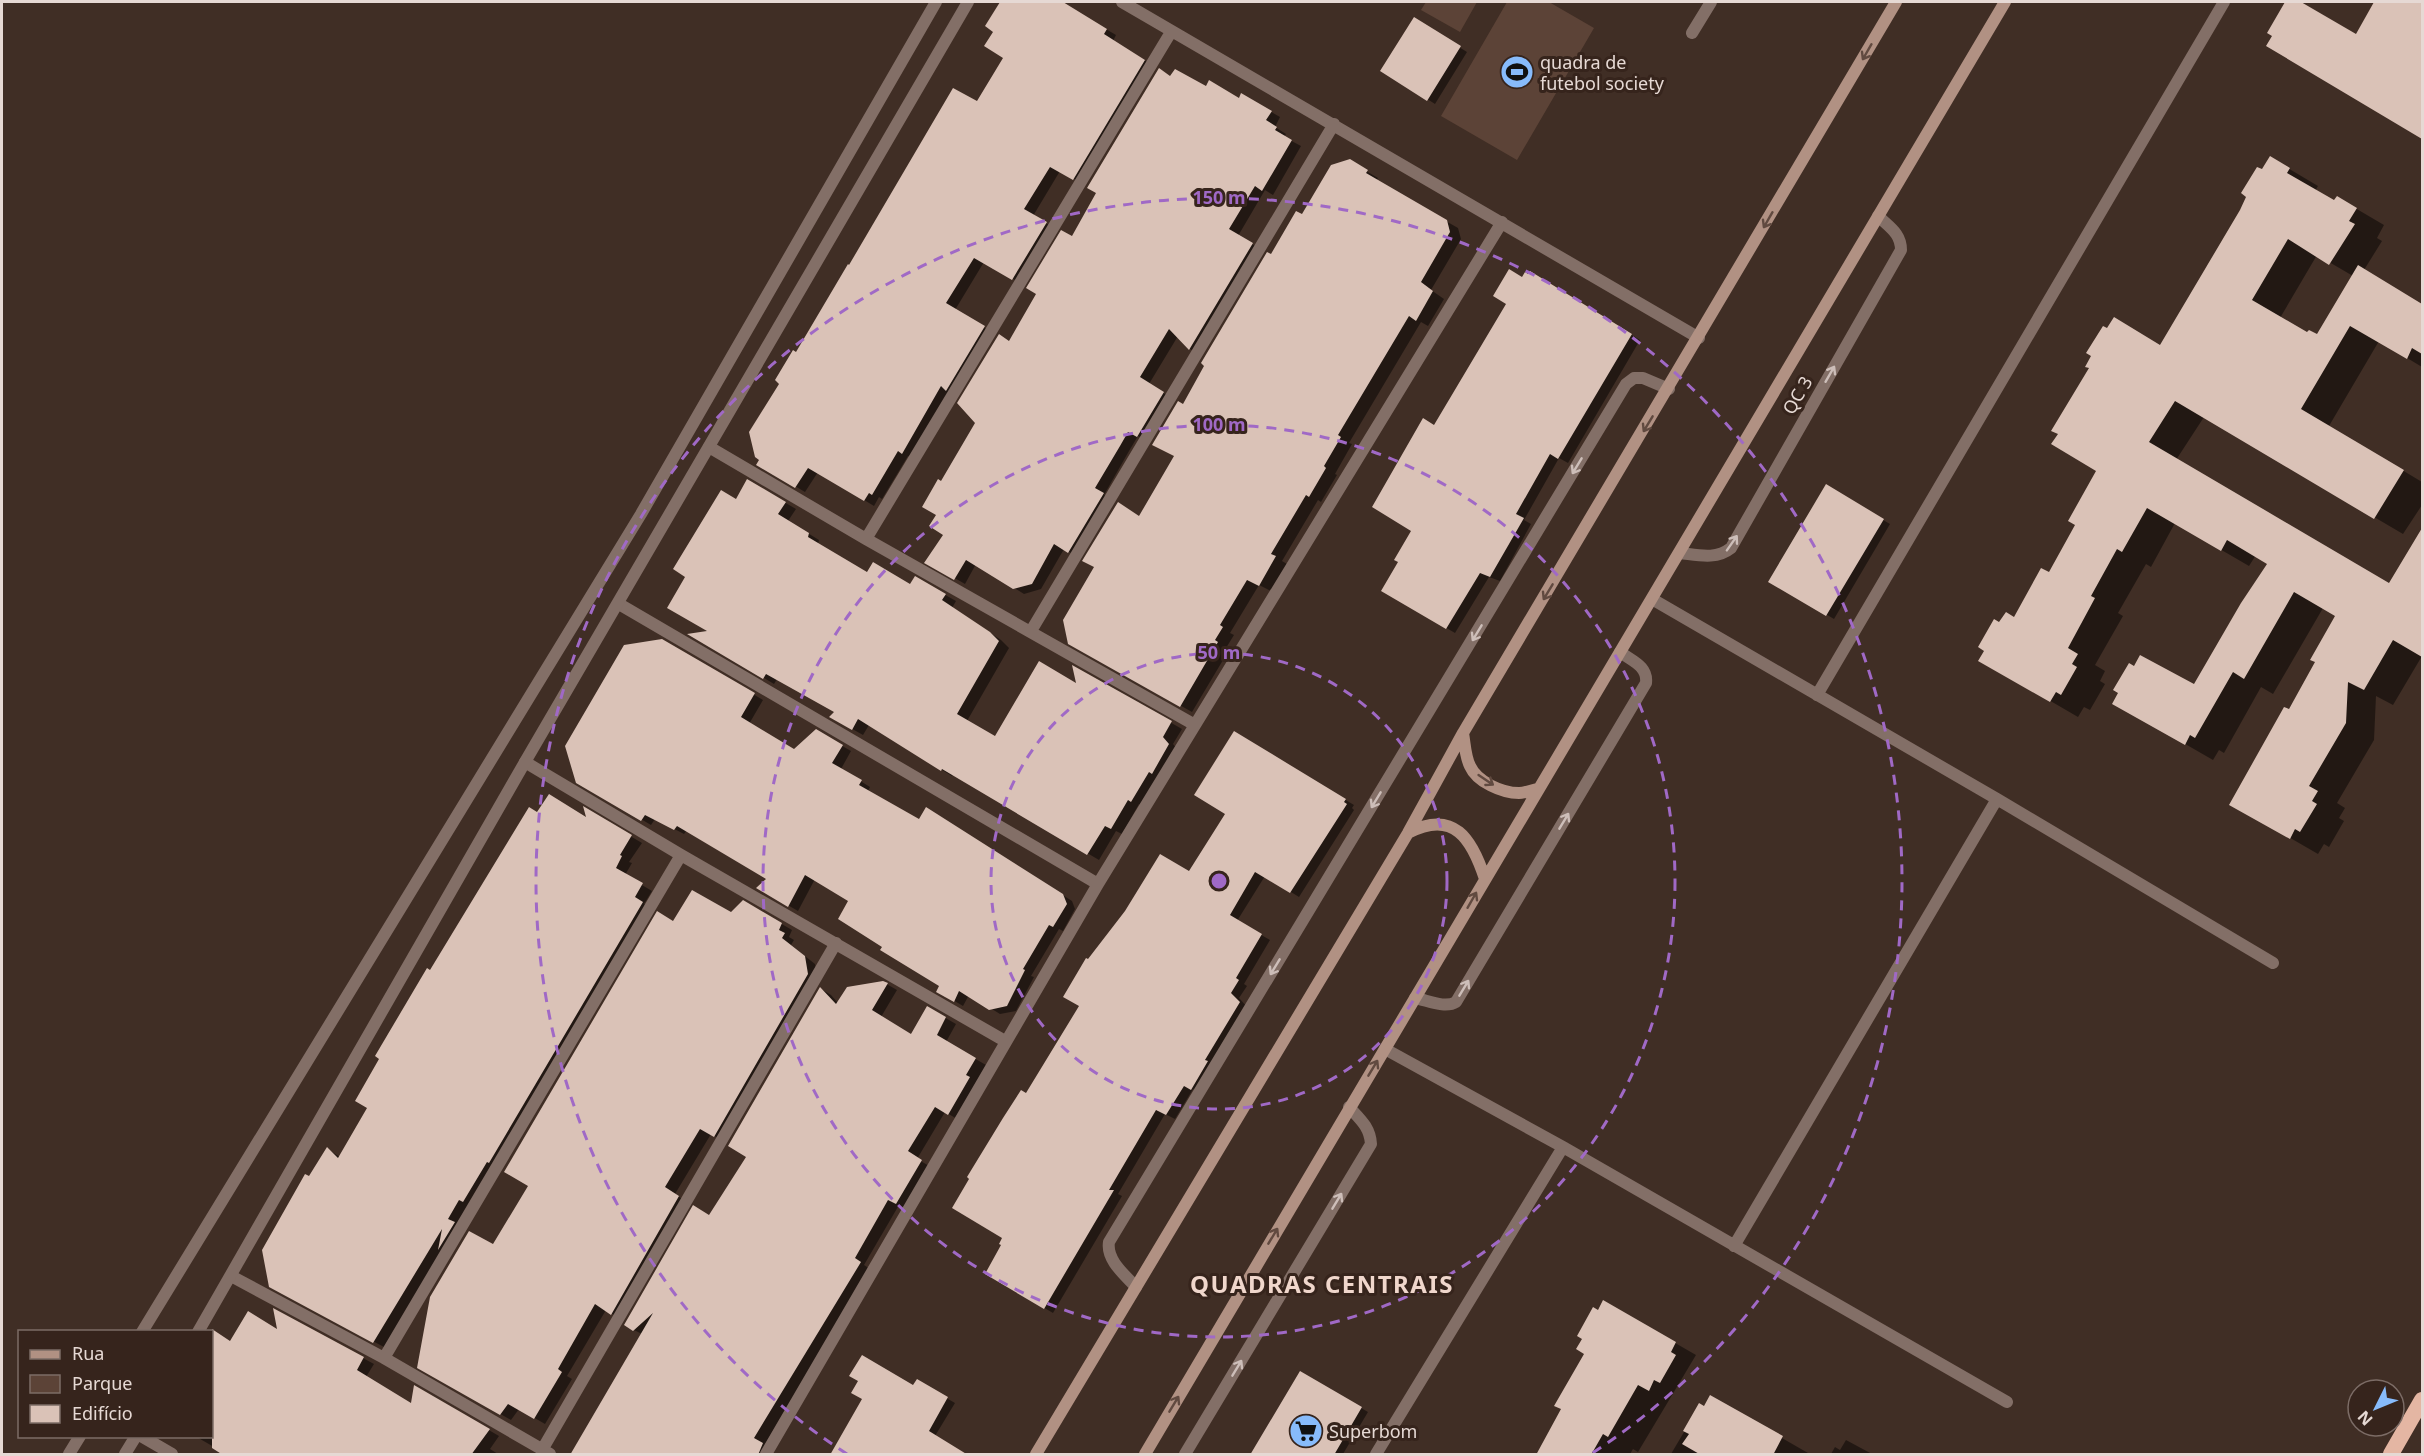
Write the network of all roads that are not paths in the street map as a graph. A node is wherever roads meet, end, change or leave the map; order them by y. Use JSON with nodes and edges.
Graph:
{"nodes":[{"id":1,"x":936,"y":2,"type":"edge"},
{"id":2,"x":968,"y":2,"type":"edge"},
{"id":3,"x":1122,"y":2,"type":"edge"},
{"id":4,"x":1711,"y":2,"type":"edge"},
{"id":5,"x":1896,"y":2,"type":"edge"},
{"id":6,"x":2006,"y":2,"type":"edge"},
{"id":7,"x":2224,"y":2,"type":"edge"},
{"id":8,"x":1171,"y":32,"type":"junction"},
{"id":9,"x":1692,"y":33,"type":"dead end"},
{"id":10,"x":1334,"y":124,"type":"junction"},
{"id":11,"x":1878,"y":216,"type":"junction"},
{"id":12,"x":1502,"y":222,"type":"junction"},
{"id":13,"x":1699,"y":338,"type":"junction"},
{"id":14,"x":1669,"y":389,"type":"junction"},
{"id":15,"x":709,"y":447,"type":"junction"},
{"id":16,"x":866,"y":539,"type":"junction"},
{"id":17,"x":1680,"y":553,"type":"junction"},
{"id":18,"x":1652,"y":599,"type":"junction"},
{"id":19,"x":619,"y":604,"type":"junction"},
{"id":20,"x":1031,"y":631,"type":"junction"},
{"id":21,"x":1620,"y":652,"type":"junction"},
{"id":22,"x":1817,"y":695,"type":"junction"},
{"id":23,"x":1195,"y":725,"type":"junction"},
{"id":24,"x":1463,"y":733,"type":"junction"},
{"id":25,"x":525,"y":762,"type":"junction"},
{"id":26,"x":1538,"y":789,"type":"junction"},
{"id":27,"x":1997,"y":799,"type":"junction"},
{"id":28,"x":1408,"y":833,"type":"junction"},
{"id":29,"x":681,"y":855,"type":"junction"},
{"id":30,"x":1485,"y":879,"type":"junction"},
{"id":31,"x":1098,"y":884,"type":"junction"},
{"id":32,"x":836,"y":943,"type":"junction"},
{"id":33,"x":2273,"y":963,"type":"dead end"},
{"id":34,"x":1415,"y":998,"type":"junction"},
{"id":35,"x":1005,"y":1041,"type":"junction"},
{"id":36,"x":1385,"y":1049,"type":"junction"},
{"id":37,"x":1349,"y":1107,"type":"junction"},
{"id":38,"x":1563,"y":1147,"type":"junction"},
{"id":39,"x":1734,"y":1246,"type":"junction"},
{"id":40,"x":231,"y":1276,"type":"junction"},
{"id":41,"x":1136,"y":1287,"type":"junction"},
{"id":42,"x":143,"y":1330,"type":"edge"},
{"id":43,"x":199,"y":1330,"type":"edge"},
{"id":44,"x":384,"y":1358,"type":"junction"},
{"id":45,"x":2422,"y":1400,"type":"edge"},
{"id":46,"x":2007,"y":1402,"type":"dead end"},
{"id":47,"x":79,"y":1438,"type":"edge"},
{"id":48,"x":135,"y":1438,"type":"edge"},
{"id":49,"x":143,"y":1438,"type":"edge"},
{"id":50,"x":546,"y":1452,"type":"edge"},
{"id":51,"x":69,"y":1455,"type":"edge"},
{"id":52,"x":125,"y":1455,"type":"edge"},
{"id":53,"x":172,"y":1455,"type":"edge"},
{"id":54,"x":766,"y":1455,"type":"edge"},
{"id":55,"x":1036,"y":1455,"type":"edge"},
{"id":56,"x":1144,"y":1455,"type":"edge"},
{"id":57,"x":1185,"y":1455,"type":"edge"},
{"id":58,"x":1376,"y":1455,"type":"edge"},
{"id":59,"x":2391,"y":1455,"type":"edge"}],
"edges":[{"from":1,"to":42,"type":"street"},
{"from":2,"to":15,"type":"street"},
{"from":3,"to":8,"type":"street"},
{"from":4,"to":9,"type":"street"},
{"from":5,"to":13,"type":"main road","one_way":true},
{"from":6,"to":11,"type":"main road"},
{"from":7,"to":22,"type":"street"},
{"from":8,"to":10,"type":"street"},
{"from":8,"to":16,"type":"street"},
{"from":10,"to":12,"type":"street"},
{"from":10,"to":20,"type":"street"},
{"from":11,"to":17,"type":"main road"},
{"from":17,"to":11,"type":"street","name":"QC 3","one_way":true},
{"from":12,"to":13,"type":"street"},
{"from":12,"to":23,"type":"street"},
{"from":13,"to":14,"type":"main road"},
{"from":14,"to":24,"type":"main road","one_way":true},
{"from":14,"to":41,"type":"street","one_way":true},
{"from":15,"to":16,"type":"street"},
{"from":15,"to":19,"type":"street"},
{"from":16,"to":20,"type":"street"},
{"from":17,"to":18,"type":"main road"},
{"from":18,"to":21,"type":"main road"},
{"from":18,"to":22,"type":"street"},
{"from":19,"to":25,"type":"street"},
{"from":19,"to":31,"type":"street"},
{"from":20,"to":23,"type":"street"},
{"from":21,"to":26,"type":"main road"},
{"from":34,"to":21,"type":"street","one_way":true},
{"from":22,"to":27,"type":"street"},
{"from":23,"to":31,"type":"street"},
{"from":24,"to":26,"type":"main road","one_way":true},
{"from":24,"to":28,"type":"main road"},
{"from":25,"to":29,"type":"street"},
{"from":25,"to":40,"type":"street"},
{"from":26,"to":30,"type":"main road"},
{"from":27,"to":33,"type":"street"},
{"from":27,"to":39,"type":"street"},
{"from":28,"to":30,"type":"main road"},
{"from":28,"to":41,"type":"main road"},
{"from":29,"to":32,"type":"street"},
{"from":29,"to":44,"type":"street"},
{"from":34,"to":30,"type":"main road","one_way":true},
{"from":31,"to":35,"type":"street"},
{"from":32,"to":35,"type":"street"},
{"from":32,"to":50,"type":"street"},
{"from":34,"to":36,"type":"main road"},
{"from":35,"to":54,"type":"street"},
{"from":37,"to":36,"type":"main road","one_way":true},
{"from":36,"to":38,"type":"street"},
{"from":56,"to":37,"type":"main road","one_way":true},
{"from":57,"to":37,"type":"street","one_way":true},
{"from":38,"to":39,"type":"street"},
{"from":38,"to":58,"type":"street"},
{"from":39,"to":46,"type":"street"},
{"from":40,"to":43,"type":"street"},
{"from":40,"to":44,"type":"street"},
{"from":41,"to":55,"type":"main road"},
{"from":44,"to":50,"type":"street"},
{"from":45,"to":59,"type":"highway"},
{"from":47,"to":51,"type":"street"},
{"from":48,"to":52,"type":"street"},
{"from":49,"to":53,"type":"street"}]}
